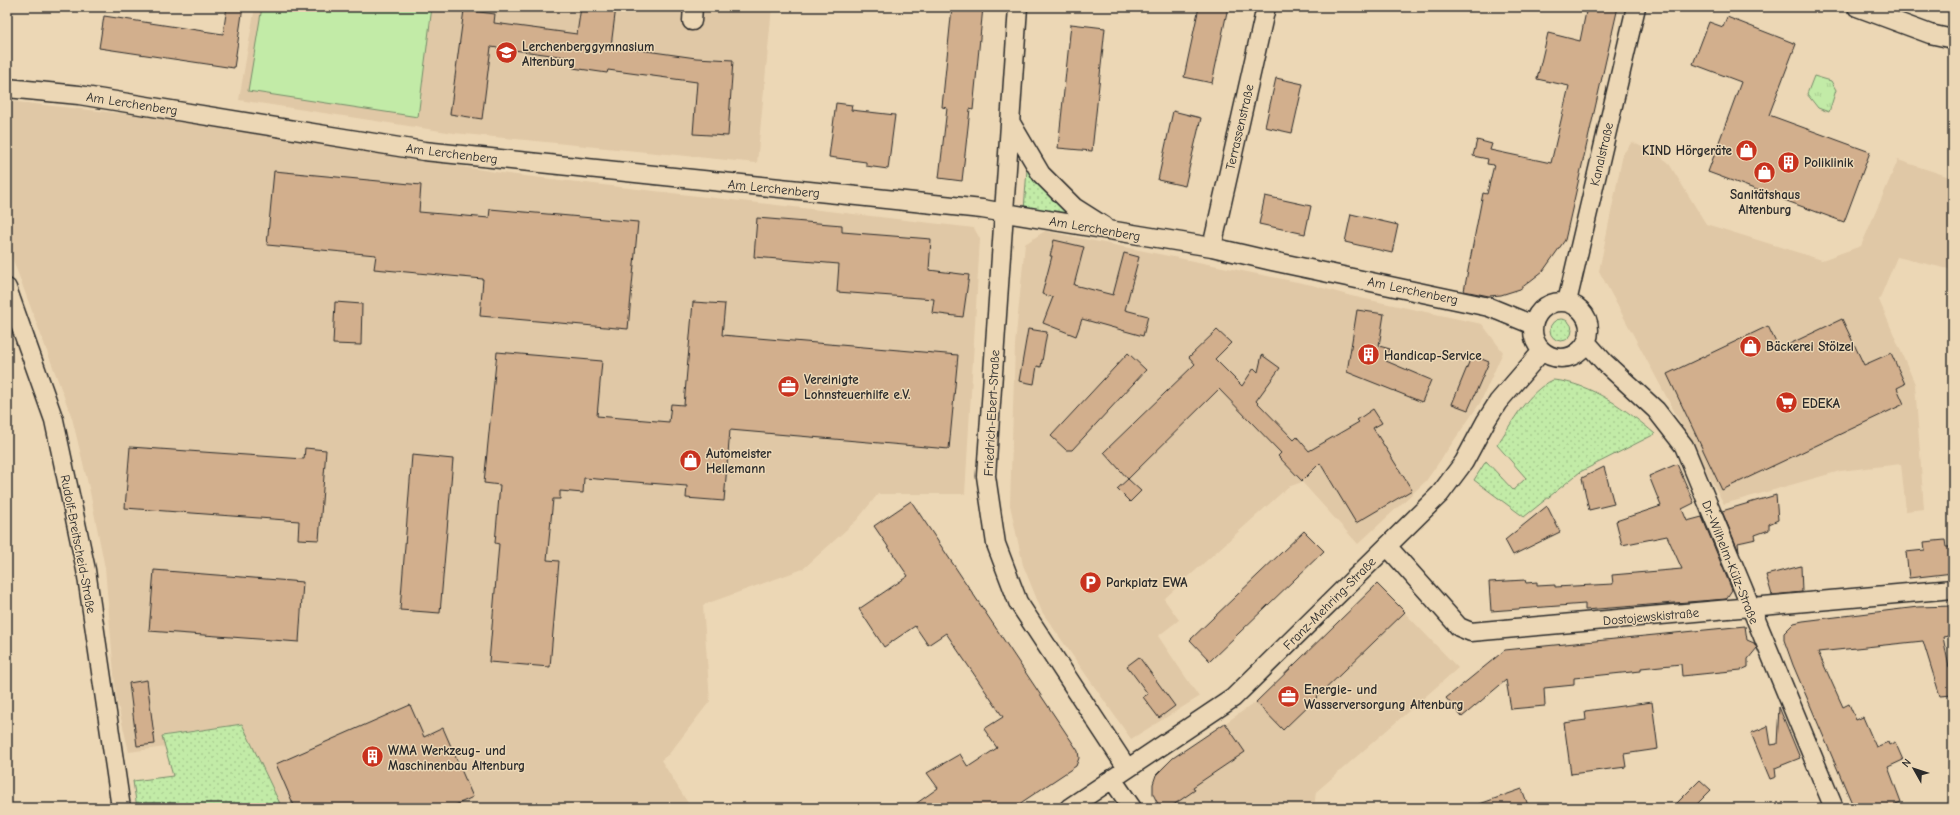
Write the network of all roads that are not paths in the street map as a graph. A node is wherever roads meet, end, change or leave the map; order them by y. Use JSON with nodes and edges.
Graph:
{"nodes":[{"id":1,"x":1018,"y":7,"type":"edge"},
{"id":2,"x":1266,"y":7,"type":"edge"},
{"id":3,"x":1636,"y":7,"type":"edge"},
{"id":4,"x":1857,"y":7,"type":"edge"},
{"id":5,"x":1953,"y":39,"type":"edge"},
{"id":6,"x":7,"y":88,"type":"edge"},
{"id":7,"x":1011,"y":123,"type":"junction"},
{"id":8,"x":1004,"y":213,"type":"junction"},
{"id":9,"x":1111,"y":231,"type":"junction"},
{"id":10,"x":1212,"y":247,"type":"junction"},
{"id":11,"x":7,"y":288,"type":"edge"},
{"id":12,"x":1567,"y":302,"type":"junction"},
{"id":13,"x":1533,"y":325,"type":"junction"},
{"id":14,"x":1587,"y":343,"type":"junction"},
{"id":15,"x":1542,"y":351,"type":"junction"},
{"id":16,"x":1386,"y":546,"type":"junction"},
{"id":17,"x":1953,"y":589,"type":"edge"},
{"id":18,"x":1749,"y":607,"type":"junction"},
{"id":19,"x":1127,"y":768,"type":"junction"},
{"id":20,"x":1112,"y":778,"type":"junction"},
{"id":21,"x":121,"y":808,"type":"edge"},
{"id":22,"x":1069,"y":808,"type":"edge"},
{"id":23,"x":1132,"y":808,"type":"edge"},
{"id":24,"x":1834,"y":808,"type":"edge"}],
"edges":[{"from":1,"to":7,"type":"street","name":"Friedrich-Ebert-Straße"},
{"from":2,"to":10,"type":"street","name":"Terrassenstraße"},
{"from":3,"to":12,"type":"street","name":"Kanalstraße"},
{"from":4,"to":5,"type":"street"},
{"from":6,"to":8,"type":"street","name":"Am Lerchenberg"},
{"from":7,"to":8,"type":"street","name":"Friedrich-Ebert-Straße"},
{"from":7,"to":9,"type":"street"},
{"from":8,"to":9,"type":"street","name":"Am Lerchenberg"},
{"from":8,"to":19,"type":"street","name":"Friedrich-Ebert-Straße"},
{"from":9,"to":10,"type":"street","name":"Am Lerchenberg"},
{"from":10,"to":13,"type":"street","name":"Am Lerchenberg"},
{"from":11,"to":21,"type":"street","name":"Rudolf-Breitscheid-Straße"},
{"from":12,"to":13,"type":"street"},
{"from":12,"to":14,"type":"street"},
{"from":13,"to":15,"type":"street"},
{"from":14,"to":15,"type":"street"},
{"from":14,"to":18,"type":"street","name":"Dr.-Wilhelm-Külz-Straße"},
{"from":15,"to":16,"type":"street","name":"Franz-Mehring-Straße"},
{"from":16,"to":18,"type":"street","name":"Dostojewskistraße"},
{"from":16,"to":19,"type":"street","name":"Franz-Mehring-Straße"},
{"from":17,"to":18,"type":"street","name":"Dostojewskistraße"},
{"from":18,"to":24,"type":"street","name":"Dr.-Wilhelm-Külz-Straße"},
{"from":19,"to":20,"type":"street","name":"Franz-Mehring-Straße"},
{"from":20,"to":22,"type":"street","name":"Franz-Mehring-Straße"},
{"from":20,"to":23,"type":"street"}]}
